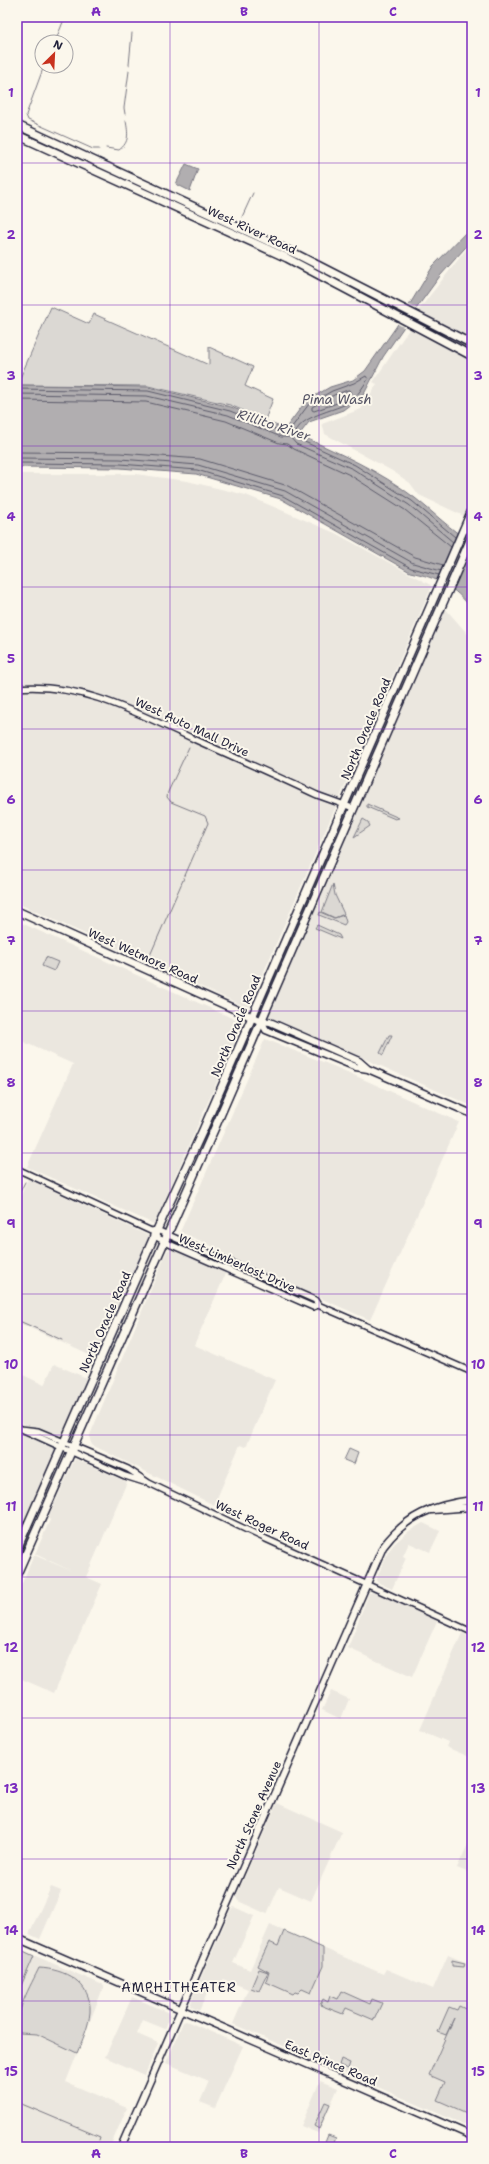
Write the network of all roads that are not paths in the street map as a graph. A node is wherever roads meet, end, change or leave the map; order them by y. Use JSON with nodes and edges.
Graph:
{"nodes":[{"id":1,"x":17,"y":125,"type":"edge"},
{"id":2,"x":17,"y":135,"type":"edge"},
{"id":3,"x":472,"y":344,"type":"edge"},
{"id":4,"x":472,"y":356,"type":"edge"},
{"id":5,"x":472,"y":510,"type":"edge"},
{"id":6,"x":472,"y":523,"type":"edge"},
{"id":7,"x":472,"y":535,"type":"edge"},
{"id":8,"x":432,"y":604,"type":"junction"},
{"id":9,"x":422,"y":652,"type":"junction"},
{"id":10,"x":17,"y":688,"type":"edge"},
{"id":11,"x":345,"y":806,"type":"junction"},
{"id":12,"x":353,"y":808,"type":"junction"},
{"id":13,"x":17,"y":911,"type":"edge"},
{"id":14,"x":252,"y":1017,"type":"junction"},
{"id":15,"x":261,"y":1021,"type":"junction"},
{"id":16,"x":226,"y":1077,"type":"junction"},
{"id":17,"x":472,"y":1114,"type":"edge"},
{"id":18,"x":204,"y":1130,"type":"junction"},
{"id":19,"x":213,"y":1132,"type":"junction"},
{"id":20,"x":17,"y":1169,"type":"edge"},
{"id":21,"x":191,"y":1182,"type":"junction"},
{"id":22,"x":154,"y":1232,"type":"junction"},
{"id":23,"x":166,"y":1238,"type":"junction"},
{"id":24,"x":250,"y":1272,"type":"junction"},
{"id":25,"x":242,"y":1276,"type":"junction"},
{"id":26,"x":295,"y":1291,"type":"junction"},
{"id":27,"x":287,"y":1296,"type":"junction"},
{"id":28,"x":126,"y":1303,"type":"junction"},
{"id":29,"x":318,"y":1304,"type":"junction"},
{"id":30,"x":110,"y":1337,"type":"junction"},
{"id":31,"x":120,"y":1341,"type":"junction"},
{"id":32,"x":472,"y":1372,"type":"edge"},
{"id":33,"x":105,"y":1375,"type":"junction"},
{"id":34,"x":19,"y":1428,"type":"edge"},
{"id":35,"x":64,"y":1445,"type":"junction"},
{"id":36,"x":73,"y":1449,"type":"junction"},
{"id":37,"x":149,"y":1483,"type":"junction"},
{"id":38,"x":472,"y":1500,"type":"edge"},
{"id":39,"x":472,"y":1507,"type":"edge"},
{"id":40,"x":428,"y":1510,"type":"junction"},
{"id":41,"x":17,"y":1550,"type":"edge"},
{"id":42,"x":17,"y":1555,"type":"edge"},
{"id":43,"x":24,"y":1558,"type":"junction"},
{"id":44,"x":17,"y":1574,"type":"edge"},
{"id":45,"x":366,"y":1584,"type":"junction"},
{"id":46,"x":472,"y":1632,"type":"edge"},
{"id":47,"x":17,"y":1938,"type":"edge"},
{"id":48,"x":180,"y":2010,"type":"junction"},
{"id":49,"x":472,"y":2136,"type":"edge"},
{"id":50,"x":121,"y":2147,"type":"edge"}],
"edges":[{"from":1,"to":3,"type":"main road","name":"West River Road"},
{"from":2,"to":4,"type":"main road","name":"West River Road"},
{"from":5,"to":8,"type":"main road","name":"North Oracle Road"},
{"from":6,"to":7,"type":"main road"},
{"from":7,"to":9,"type":"main road","name":"North Oracle Road"},
{"from":8,"to":9,"type":"main road"},
{"from":8,"to":11,"type":"main road","name":"North Oracle Road"},
{"from":9,"to":12,"type":"main road","name":"North Oracle Road"},
{"from":10,"to":11,"type":"street","name":"West Auto Mall Drive"},
{"from":11,"to":12,"type":"street","name":"West Auto Mall Drive"},
{"from":11,"to":14,"type":"main road","name":"North Oracle Road"},
{"from":12,"to":15,"type":"main road","name":"North Oracle Road"},
{"from":13,"to":14,"type":"main road","name":"West Wetmore Road"},
{"from":14,"to":15,"type":"main road","name":"West Wetmore Road"},
{"from":14,"to":16,"type":"main road","name":"North Oracle Road"},
{"from":15,"to":17,"type":"main road","name":"West Wetmore Road"},
{"from":15,"to":19,"type":"main road","name":"North Oracle Road"},
{"from":16,"to":18,"type":"main road","name":"North Oracle Road"},
{"from":16,"to":19,"type":"main road"},
{"from":18,"to":21,"type":"main road"},
{"from":18,"to":22,"type":"main road","name":"North Oracle Road"},
{"from":19,"to":21,"type":"main road","name":"North Oracle Road"},
{"from":20,"to":22,"type":"street","name":"West Limberlost Drive"},
{"from":21,"to":23,"type":"main road","name":"North Oracle Road"},
{"from":22,"to":23,"type":"street","name":"West Limberlost Drive"},
{"from":22,"to":28,"type":"main road","name":"North Oracle Road"},
{"from":23,"to":24,"type":"street","name":"West Limberlost Drive"},
{"from":23,"to":25,"type":"street","name":"West Limberlost Drive"},
{"from":23,"to":31,"type":"main road","name":"North Oracle Road"},
{"from":24,"to":25,"type":"street"},
{"from":24,"to":26,"type":"street","name":"West Limberlost Drive"},
{"from":25,"to":27,"type":"street","name":"West Limberlost Drive"},
{"from":26,"to":27,"type":"street"},
{"from":26,"to":29,"type":"street","name":"West Limberlost Drive"},
{"from":27,"to":29,"type":"street","name":"West Limberlost Drive"},
{"from":28,"to":30,"type":"main road","name":"North Oracle Road"},
{"from":28,"to":31,"type":"main road"},
{"from":29,"to":32,"type":"street","name":"West Limberlost Drive"},
{"from":30,"to":33,"type":"main road"},
{"from":30,"to":35,"type":"main road","name":"North Oracle Road"},
{"from":31,"to":33,"type":"main road","name":"North Oracle Road"},
{"from":33,"to":36,"type":"main road","name":"North Oracle Road"},
{"from":34,"to":35,"type":"street","name":"West Roger Road"},
{"from":35,"to":36,"type":"street","name":"West Roger Road"},
{"from":35,"to":41,"type":"main road","name":"North Oracle Road"},
{"from":36,"to":37,"type":"street","name":"West Roger Road"},
{"from":36,"to":37,"type":"street","name":"West Roger Road"},
{"from":36,"to":43,"type":"main road","name":"North Oracle Road"},
{"from":37,"to":45,"type":"street","name":"West Roger Road"},
{"from":38,"to":40,"type":"main road","name":"North Stone Avenue"},
{"from":39,"to":40,"type":"main road","name":"North Stone Avenue"},
{"from":40,"to":45,"type":"main road","name":"North Stone Avenue"},
{"from":42,"to":43,"type":"main road"},
{"from":43,"to":44,"type":"main road","name":"North Oracle Road"},
{"from":45,"to":46,"type":"street","name":"West Roger Road"},
{"from":45,"to":48,"type":"main road","name":"North Stone Avenue"},
{"from":47,"to":48,"type":"main road","name":"East Prince Road"},
{"from":48,"to":49,"type":"main road","name":"East Prince Road"},
{"from":48,"to":50,"type":"main road","name":"North Stone Avenue"}]}
